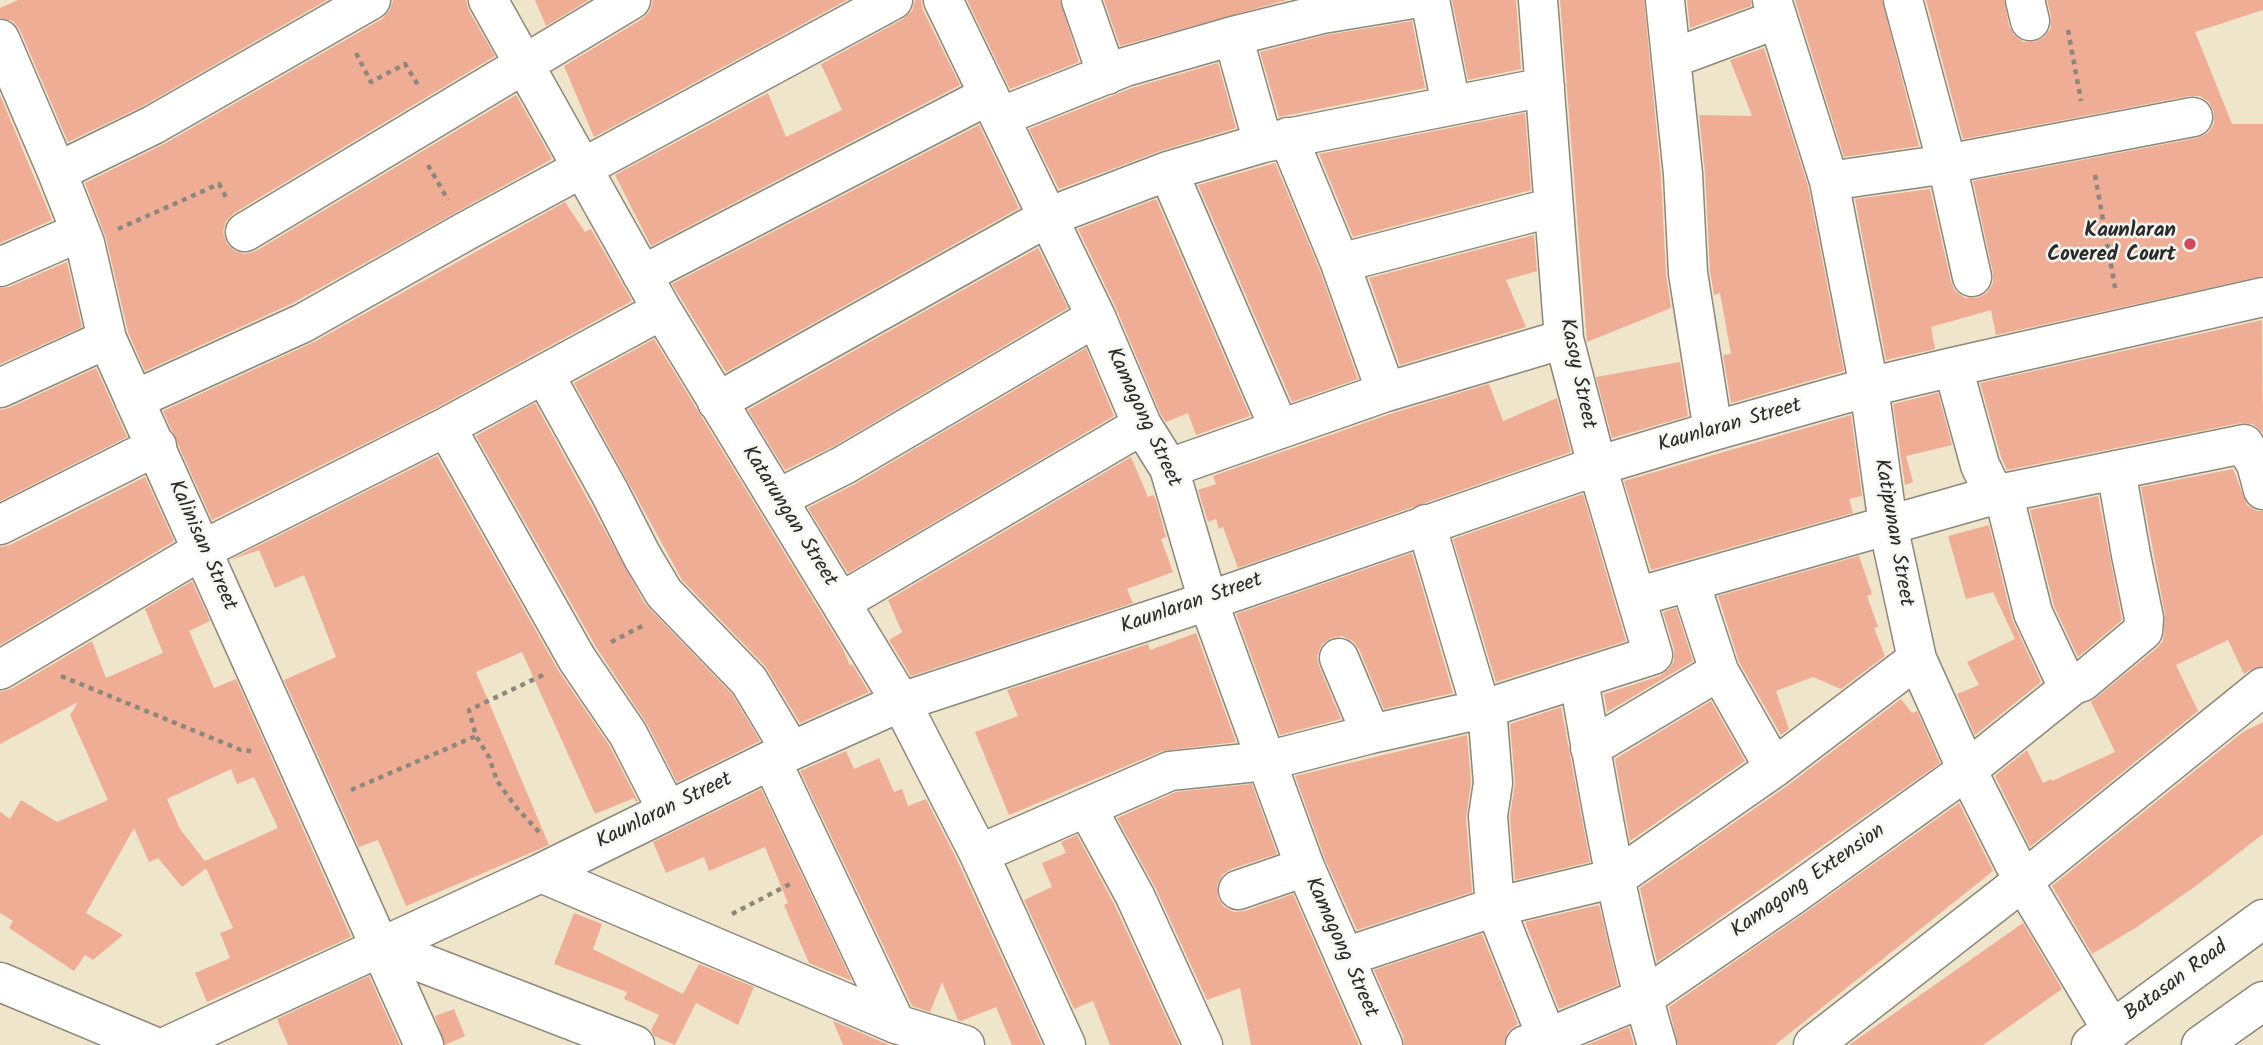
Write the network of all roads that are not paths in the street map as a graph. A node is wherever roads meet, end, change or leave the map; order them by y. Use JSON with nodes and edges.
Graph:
{"nodes":[{"id":1,"x":371,"y":0,"type":"edge"},
{"id":2,"x":488,"y":0,"type":"edge"},
{"id":3,"x":631,"y":0,"type":"edge"},
{"id":4,"x":893,"y":0,"type":"edge"},
{"id":5,"x":943,"y":0,"type":"edge"},
{"id":6,"x":1081,"y":0,"type":"edge"},
{"id":7,"x":1407,"y":0,"type":"edge"},
{"id":8,"x":1430,"y":0,"type":"edge"},
{"id":9,"x":1538,"y":0,"type":"edge"},
{"id":10,"x":1665,"y":0,"type":"edge"},
{"id":11,"x":1903,"y":0,"type":"edge"},
{"id":12,"x":1320,"y":7,"type":"edge"},
{"id":13,"x":334,"y":9,"type":"edge"},
{"id":14,"x":1775,"y":9,"type":"edge"},
{"id":15,"x":1233,"y":36,"type":"junction"},
{"id":16,"x":0,"y":39,"type":"edge"},
{"id":17,"x":1672,"y":58,"type":"junction"},
{"id":18,"x":523,"y":63,"type":"junction"},
{"id":19,"x":1107,"y":75,"type":"junction"},
{"id":20,"x":1545,"y":87,"type":"junction"},
{"id":21,"x":1451,"y":105,"type":"junction"},
{"id":22,"x":994,"y":106,"type":"junction"},
{"id":23,"x":2193,"y":117,"type":"dead end"},
{"id":24,"x":1275,"y":140,"type":"junction"},
{"id":25,"x":1947,"y":164,"type":"junction"},
{"id":26,"x":584,"y":168,"type":"junction"},
{"id":27,"x":57,"y":172,"type":"junction"},
{"id":28,"x":1168,"y":172,"type":"junction"},
{"id":29,"x":1829,"y":181,"type":"junction"},
{"id":30,"x":1554,"y":207,"type":"junction"},
{"id":31,"x":1048,"y":218,"type":"junction"},
{"id":32,"x":245,"y":232,"type":"road end"},
{"id":33,"x":83,"y":238,"type":"junction"},
{"id":34,"x":1340,"y":263,"type":"junction"},
{"id":35,"x":0,"y":267,"type":"edge"},
{"id":36,"x":642,"y":275,"type":"junction"},
{"id":37,"x":1972,"y":277,"type":"dead end"},
{"id":38,"x":2263,"y":297,"type":"edge"},
{"id":39,"x":662,"y":310,"type":"junction"},
{"id":40,"x":1096,"y":317,"type":"junction"},
{"id":41,"x":107,"y":339,"type":"junction"},
{"id":42,"x":1564,"y":339,"type":"junction"},
{"id":43,"x":1953,"y":367,"type":"junction"},
{"id":44,"x":544,"y":374,"type":"junction"},
{"id":45,"x":1868,"y":387,"type":"junction"},
{"id":46,"x":0,"y":388,"type":"edge"},
{"id":47,"x":1386,"y":392,"type":"junction"},
{"id":48,"x":134,"y":400,"type":"junction"},
{"id":49,"x":717,"y":402,"type":"junction"},
{"id":50,"x":1142,"y":425,"type":"junction"},
{"id":51,"x":446,"y":427,"type":"junction"},
{"id":52,"x":1279,"y":428,"type":"junction"},
{"id":53,"x":1713,"y":431,"type":"junction"},
{"id":54,"x":157,"y":446,"type":"junction"},
{"id":55,"x":1597,"y":466,"type":"junction"},
{"id":56,"x":1169,"y":468,"type":"junction"},
{"id":57,"x":2116,"y":470,"type":"junction"},
{"id":58,"x":2263,"y":490,"type":"edge"},
{"id":59,"x":1998,"y":494,"type":"junction"},
{"id":60,"x":777,"y":499,"type":"junction"},
{"id":61,"x":1426,"y":524,"type":"junction"},
{"id":62,"x":0,"y":525,"type":"edge"},
{"id":63,"x":1888,"y":525,"type":"junction"},
{"id":64,"x":202,"y":550,"type":"junction"},
{"id":65,"x":1690,"y":582,"type":"junction"},
{"id":66,"x":1636,"y":597,"type":"junction"},
{"id":67,"x":1208,"y":601,"type":"junction"},
{"id":68,"x":841,"y":602,"type":"junction"},
{"id":69,"x":1339,"y":659,"type":"dead end"},
{"id":70,"x":1917,"y":659,"type":"junction"},
{"id":71,"x":9,"y":665,"type":"edge"},
{"id":72,"x":1719,"y":671,"type":"junction"},
{"id":73,"x":1579,"y":680,"type":"junction"},
{"id":74,"x":2073,"y":684,"type":"junction"},
{"id":75,"x":2263,"y":687,"type":"edge"},
{"id":76,"x":901,"y":702,"type":"junction"},
{"id":77,"x":1484,"y":709,"type":"junction"},
{"id":78,"x":1371,"y":734,"type":"junction"},
{"id":79,"x":1590,"y":748,"type":"junction"},
{"id":80,"x":781,"y":755,"type":"junction"},
{"id":81,"x":1266,"y":761,"type":"junction"},
{"id":82,"x":1774,"y":768,"type":"junction"},
{"id":83,"x":1968,"y":770,"type":"junction"},
{"id":84,"x":1087,"y":808,"type":"junction"},
{"id":85,"x":667,"y":810,"type":"junction"},
{"id":86,"x":979,"y":854,"type":"junction"},
{"id":87,"x":553,"y":867,"type":"junction"},
{"id":88,"x":1305,"y":867,"type":"junction"},
{"id":89,"x":1616,"y":878,"type":"junction"},
{"id":90,"x":2023,"y":881,"type":"junction"},
{"id":91,"x":1238,"y":890,"type":"dead end"},
{"id":92,"x":1495,"y":907,"type":"junction"},
{"id":93,"x":2263,"y":919,"type":"edge"},
{"id":94,"x":381,"y":947,"type":"junction"},
{"id":95,"x":1345,"y":957,"type":"junction"},
{"id":96,"x":0,"y":982,"type":"edge"},
{"id":97,"x":1643,"y":998,"type":"junction"},
{"id":98,"x":2263,"y":1001,"type":"edge"},
{"id":99,"x":896,"y":1024,"type":"junction"},
{"id":100,"x":2101,"y":1037,"type":"edge"},
{"id":101,"x":1536,"y":1042,"type":"edge"},
{"id":102,"x":151,"y":1045,"type":"edge"},
{"id":103,"x":169,"y":1045,"type":"edge"},
{"id":104,"x":424,"y":1045,"type":"edge"},
{"id":105,"x":635,"y":1045,"type":"edge"},
{"id":106,"x":965,"y":1045,"type":"edge"},
{"id":107,"x":1066,"y":1045,"type":"edge"},
{"id":108,"x":1203,"y":1045,"type":"edge"},
{"id":109,"x":1382,"y":1045,"type":"edge"},
{"id":110,"x":1657,"y":1045,"type":"edge"},
{"id":111,"x":1813,"y":1045,"type":"edge"},
{"id":112,"x":2201,"y":1045,"type":"edge"}],
"edges":[{"from":1,"to":13,"type":"street"},
{"from":2,"to":18,"type":"street","name":"Katarungan Street"},
{"from":3,"to":18,"type":"street"},
{"from":4,"to":26,"type":"street"},
{"from":5,"to":22,"type":"street","name":"Kamagong Street"},
{"from":6,"to":19,"type":"street"},
{"from":7,"to":12,"type":"street"},
{"from":8,"to":21,"type":"street"},
{"from":9,"to":20,"type":"street","name":"Kasoy Street"},
{"from":10,"to":17,"type":"street"},
{"from":11,"to":25,"type":"street"},
{"from":12,"to":15,"type":"street"},
{"from":13,"to":27,"type":"street"},
{"from":14,"to":17,"type":"street"},
{"from":14,"to":29,"type":"street","name":"Katipunan Street"},
{"from":15,"to":19,"type":"street"},
{"from":15,"to":24,"type":"street"},
{"from":16,"to":27,"type":"street","name":"Kalinisan Street"},
{"from":17,"to":53,"type":"street"},
{"from":18,"to":26,"type":"street","name":"Katarungan Street"},
{"from":18,"to":32,"type":"street"},
{"from":19,"to":22,"type":"street"},
{"from":20,"to":21,"type":"street"},
{"from":20,"to":30,"type":"street","name":"Kasoy Street"},
{"from":21,"to":24,"type":"street"},
{"from":22,"to":31,"type":"street","name":"Kamagong Street"},
{"from":22,"to":36,"type":"street"},
{"from":23,"to":25,"type":"street"},
{"from":24,"to":28,"type":"street"},
{"from":24,"to":34,"type":"street"},
{"from":25,"to":29,"type":"street"},
{"from":25,"to":37,"type":"street"},
{"from":26,"to":36,"type":"street","name":"Katarungan Street"},
{"from":26,"to":48,"type":"street"},
{"from":27,"to":33,"type":"street","name":"Kalinisan Street"},
{"from":28,"to":31,"type":"street"},
{"from":28,"to":52,"type":"street"},
{"from":29,"to":45,"type":"street","name":"Katipunan Street"},
{"from":30,"to":34,"type":"street"},
{"from":30,"to":42,"type":"street","name":"Kasoy Street"},
{"from":31,"to":40,"type":"street","name":"Kamagong Street"},
{"from":31,"to":49,"type":"street"},
{"from":33,"to":35,"type":"street"},
{"from":33,"to":41,"type":"street","name":"Kalinisan Street"},
{"from":34,"to":47,"type":"street"},
{"from":36,"to":39,"type":"street","name":"Katarungan Street"},
{"from":38,"to":43,"type":"street","name":"Kaunlaran Street"},
{"from":39,"to":44,"type":"street"},
{"from":39,"to":49,"type":"street","name":"Katarungan Street"},
{"from":40,"to":50,"type":"street","name":"Kamagong Street"},
{"from":40,"to":60,"type":"street"},
{"from":41,"to":46,"type":"street"},
{"from":41,"to":48,"type":"street","name":"Kalinisan Street"},
{"from":42,"to":47,"type":"street"},
{"from":42,"to":55,"type":"street","name":"Kasoy Street"},
{"from":43,"to":45,"type":"street","name":"Kaunlaran Street"},
{"from":43,"to":59,"type":"street"},
{"from":44,"to":51,"type":"street"},
{"from":44,"to":80,"type":"street"},
{"from":45,"to":53,"type":"street","name":"Kaunlaran Street"},
{"from":45,"to":63,"type":"street","name":"Katipunan Street"},
{"from":47,"to":52,"type":"street"},
{"from":48,"to":54,"type":"street","name":"Kalinisan Street"},
{"from":49,"to":60,"type":"street","name":"Katarungan Street"},
{"from":50,"to":56,"type":"street","name":"Kamagong Street"},
{"from":50,"to":68,"type":"street"},
{"from":51,"to":64,"type":"street"},
{"from":51,"to":85,"type":"street"},
{"from":52,"to":56,"type":"street"},
{"from":53,"to":55,"type":"street","name":"Kaunlaran Street"},
{"from":54,"to":62,"type":"street"},
{"from":54,"to":64,"type":"street","name":"Kalinisan Street"},
{"from":55,"to":61,"type":"street","name":"Kaunlaran Street"},
{"from":55,"to":66,"type":"street","name":"Kasoy Street"},
{"from":56,"to":67,"type":"street","name":"Kamagong Street"},
{"from":57,"to":58,"type":"street"},
{"from":57,"to":59,"type":"street"},
{"from":57,"to":74,"type":"street","name":"Kamagong Extension"},
{"from":59,"to":63,"type":"street"},
{"from":59,"to":74,"type":"street"},
{"from":60,"to":68,"type":"street","name":"Katarungan Street"},
{"from":61,"to":67,"type":"street","name":"Kaunlaran Street"},
{"from":61,"to":77,"type":"street"},
{"from":63,"to":65,"type":"street"},
{"from":63,"to":70,"type":"street","name":"Katipunan Street"},
{"from":64,"to":71,"type":"street"},
{"from":64,"to":94,"type":"street","name":"Kalinisan Street"},
{"from":65,"to":66,"type":"street"},
{"from":65,"to":72,"type":"street"},
{"from":66,"to":73,"type":"street","name":"Kasoy Street"},
{"from":67,"to":76,"type":"street","name":"Kaunlaran Street"},
{"from":67,"to":81,"type":"street","name":"Kamagong Street"},
{"from":68,"to":76,"type":"street","name":"Katarungan Street"},
{"from":69,"to":78,"type":"street"},
{"from":70,"to":82,"type":"street"},
{"from":70,"to":83,"type":"street","name":"Katipunan Street"},
{"from":72,"to":79,"type":"street"},
{"from":72,"to":82,"type":"street"},
{"from":73,"to":77,"type":"street"},
{"from":73,"to":79,"type":"street"},
{"from":74,"to":83,"type":"street","name":"Kamagong Extension"},
{"from":75,"to":90,"type":"street"},
{"from":76,"to":80,"type":"street","name":"Kaunlaran Street"},
{"from":76,"to":86,"type":"street","name":"Katarungan Street"},
{"from":77,"to":78,"type":"street"},
{"from":77,"to":92,"type":"street"},
{"from":78,"to":81,"type":"street"},
{"from":79,"to":89,"type":"street"},
{"from":80,"to":85,"type":"street","name":"Kaunlaran Street"},
{"from":80,"to":99,"type":"street"},
{"from":81,"to":84,"type":"street"},
{"from":81,"to":88,"type":"street","name":"Kamagong Street"},
{"from":82,"to":89,"type":"street"},
{"from":83,"to":90,"type":"street","name":"Katipunan Street"},
{"from":83,"to":97,"type":"street","name":"Kamagong Extension"},
{"from":84,"to":86,"type":"street"},
{"from":84,"to":108,"type":"street"},
{"from":85,"to":87,"type":"street","name":"Kaunlaran Street"},
{"from":86,"to":107,"type":"street","name":"Katarungan Street"},
{"from":87,"to":94,"type":"street","name":"Kaunlaran Street"},
{"from":87,"to":99,"type":"street"},
{"from":88,"to":91,"type":"street"},
{"from":88,"to":95,"type":"street","name":"Kamagong Street"},
{"from":89,"to":92,"type":"street"},
{"from":89,"to":97,"type":"street"},
{"from":90,"to":100,"type":"street","name":"Katipunan Street"},
{"from":90,"to":111,"type":"street"},
{"from":92,"to":95,"type":"street"},
{"from":92,"to":101,"type":"street"},
{"from":93,"to":100,"type":"street","name":"Batasan Road"},
{"from":94,"to":103,"type":"street","name":"Kaunlaran Street"},
{"from":94,"to":104,"type":"street","name":"Kalinisan Street"},
{"from":94,"to":105,"type":"street"},
{"from":95,"to":109,"type":"street","name":"Kamagong Street"},
{"from":96,"to":102,"type":"street"},
{"from":97,"to":101,"type":"street","name":"Kamagong Extension"},
{"from":97,"to":110,"type":"street"},
{"from":98,"to":112,"type":"street"},
{"from":99,"to":106,"type":"street"}]}
